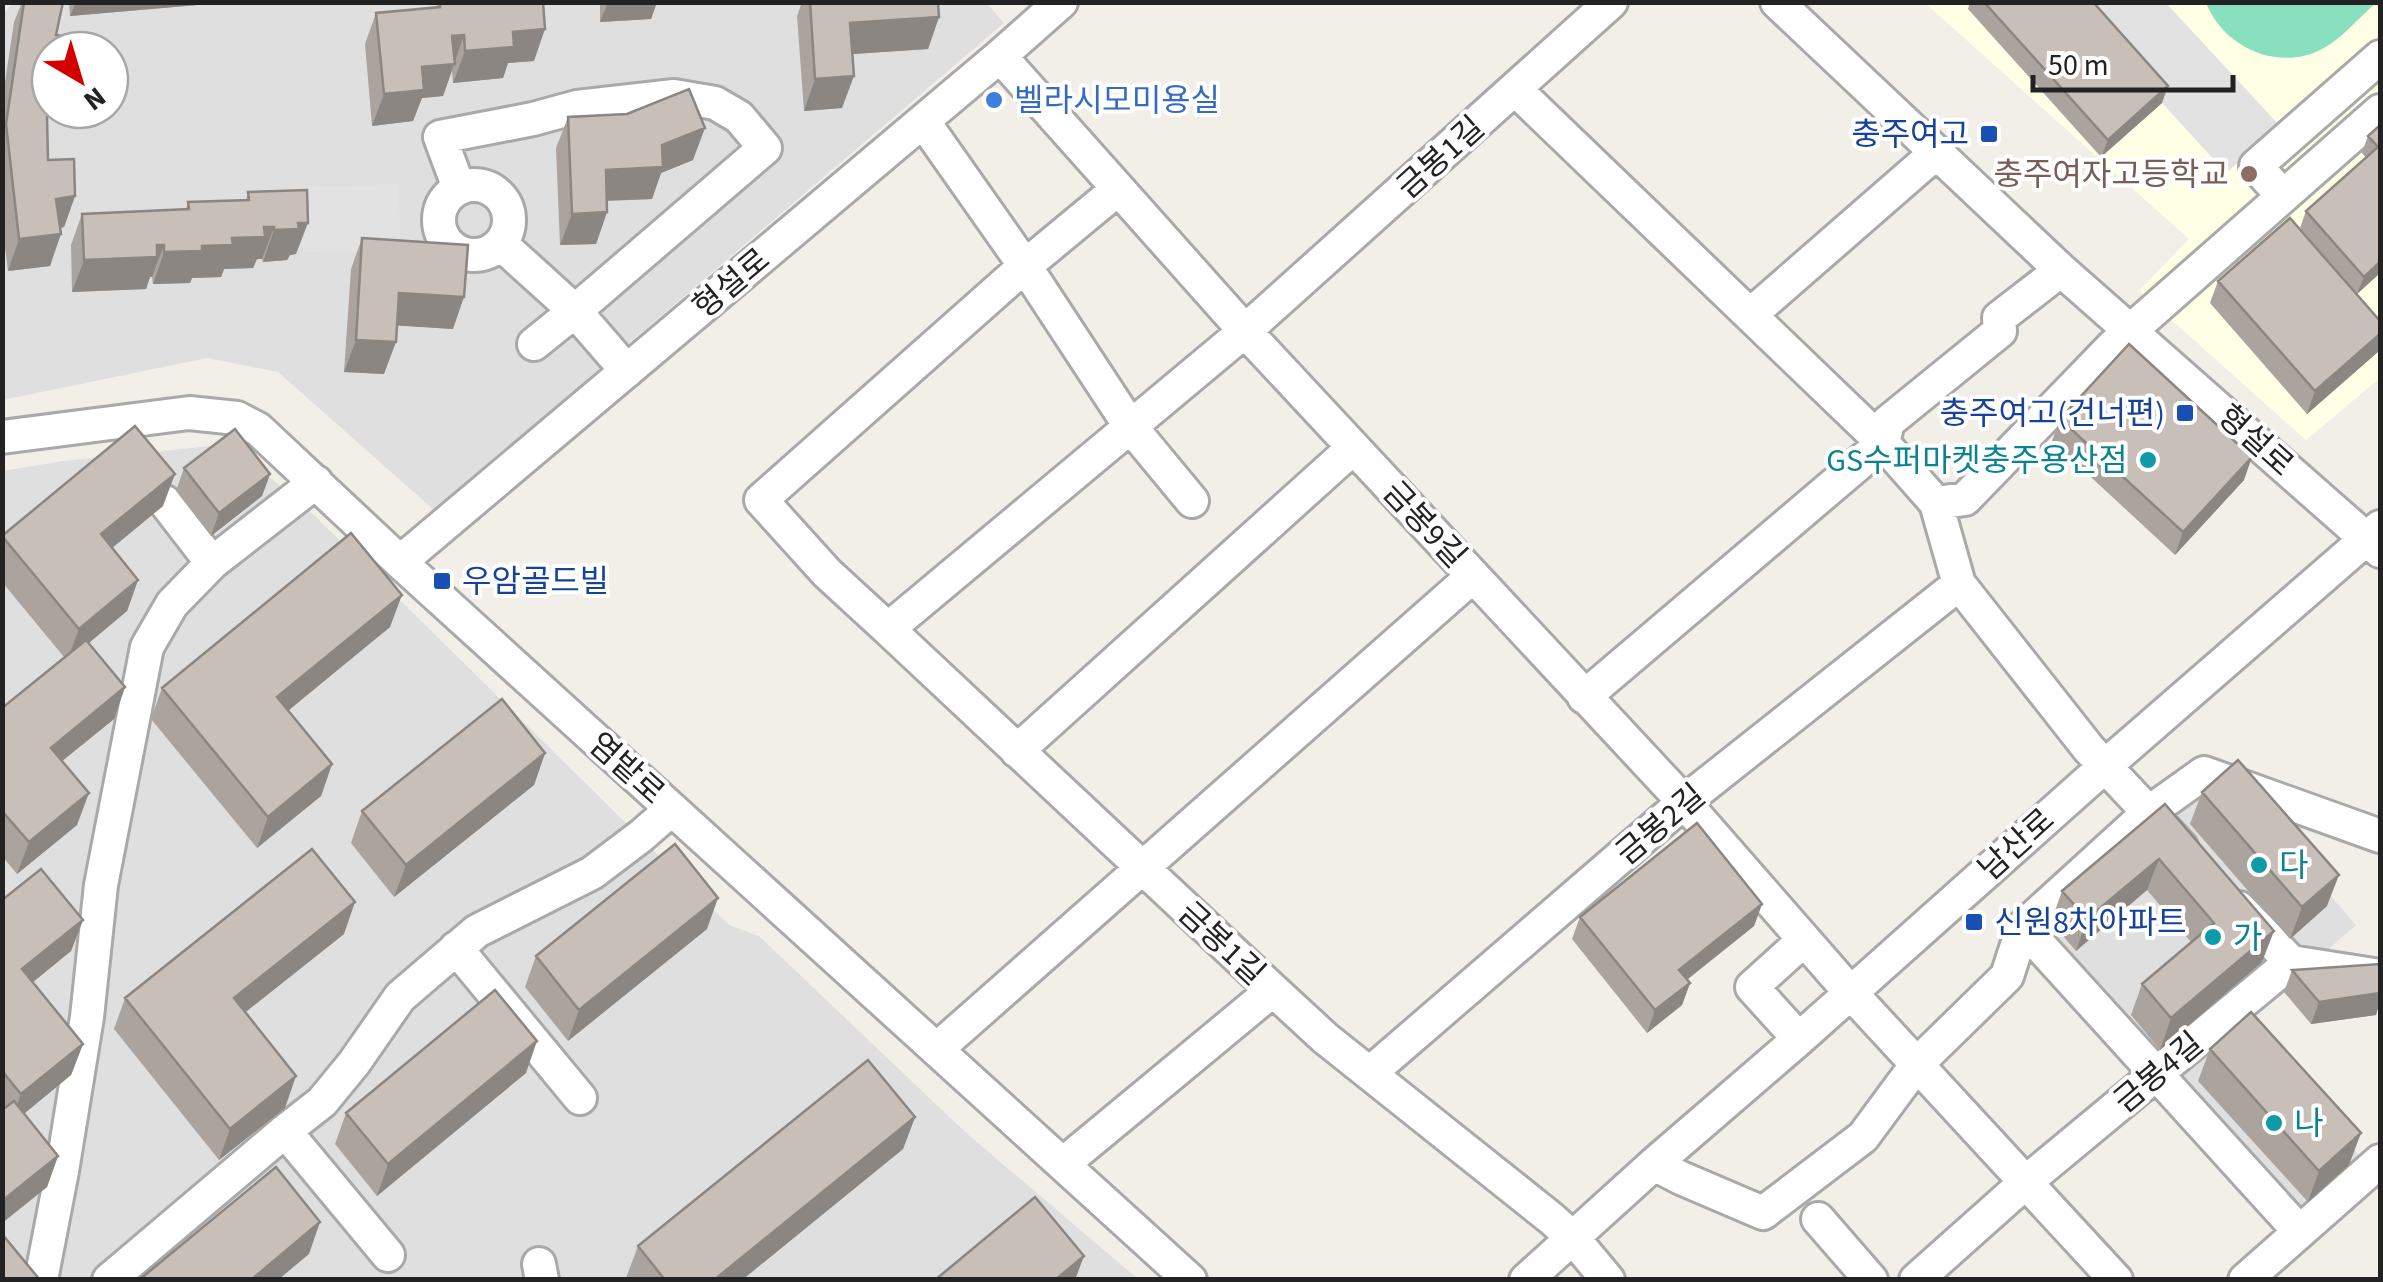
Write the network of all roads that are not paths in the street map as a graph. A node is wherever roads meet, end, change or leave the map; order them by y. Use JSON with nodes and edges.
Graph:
{"nodes":[{"id":1,"x":1060,"y":2,"type":"edge"},
{"id":2,"x":1611,"y":2,"type":"edge"},
{"id":3,"x":1776,"y":2,"type":"edge"},
{"id":4,"x":1000,"y":56,"type":"junction"},
{"id":5,"x":2380,"y":56,"type":"edge"},
{"id":6,"x":1516,"y":90,"type":"junction"},
{"id":7,"x":2380,"y":110,"type":"edge"},
{"id":8,"x":923,"y":120,"type":"junction"},
{"id":9,"x":1937,"y":152,"type":"junction"},
{"id":10,"x":459,"y":188,"type":"junction"},
{"id":11,"x":1118,"y":190,"type":"junction"},
{"id":12,"x":2274,"y":202,"type":"junction"},
{"id":13,"x":2290,"y":237,"type":"edge"},
{"id":14,"x":501,"y":244,"type":"junction"},
{"id":15,"x":1025,"y":266,"type":"junction"},
{"id":16,"x":2061,"y":270,"type":"junction"},
{"id":17,"x":574,"y":311,"type":"junction"},
{"id":18,"x":1750,"y":316,"type":"junction"},
{"id":19,"x":2131,"y":329,"type":"junction"},
{"id":20,"x":1245,"y":331,"type":"junction"},
{"id":21,"x":534,"y":344,"type":"dead end"},
{"id":22,"x":627,"y":370,"type":"junction"},
{"id":23,"x":1130,"y":426,"type":"junction"},
{"id":24,"x":2,"y":437,"type":"edge"},
{"id":25,"x":1883,"y":443,"type":"junction"},
{"id":26,"x":1353,"y":448,"type":"junction"},
{"id":27,"x":316,"y":482,"type":"junction"},
{"id":28,"x":1192,"y":501,"type":"dead end"},
{"id":29,"x":165,"y":502,"type":"edge"},
{"id":30,"x":1936,"y":504,"type":"junction"},
{"id":31,"x":2376,"y":539,"type":"edge"},
{"id":32,"x":400,"y":562,"type":"junction"},
{"id":33,"x":212,"y":564,"type":"junction"},
{"id":34,"x":1473,"y":576,"type":"junction"},
{"id":35,"x":1959,"y":584,"type":"junction"},
{"id":36,"x":888,"y":629,"type":"junction"},
{"id":37,"x":1584,"y":697,"type":"junction"},
{"id":38,"x":1017,"y":751,"type":"junction"},
{"id":39,"x":2104,"y":766,"type":"junction"},
{"id":40,"x":1684,"y":802,"type":"junction"},
{"id":41,"x":672,"y":808,"type":"junction"},
{"id":42,"x":2148,"y":813,"type":"junction"},
{"id":43,"x":2380,"y":836,"type":"edge"},
{"id":44,"x":1143,"y":868,"type":"junction"},
{"id":45,"x":2023,"y":927,"type":"junction"},
{"id":46,"x":1804,"y":940,"type":"junction"},
{"id":47,"x":456,"y":948,"type":"junction"},
{"id":48,"x":2291,"y":962,"type":"junction"},
{"id":49,"x":2380,"y":976,"type":"edge"},
{"id":50,"x":1273,"y":990,"type":"junction"},
{"id":51,"x":1850,"y":992,"type":"junction"},
{"id":52,"x":1799,"y":1038,"type":"junction"},
{"id":53,"x":937,"y":1049,"type":"junction"},
{"id":54,"x":1917,"y":1064,"type":"junction"},
{"id":55,"x":1370,"y":1074,"type":"junction"},
{"id":56,"x":2156,"y":1074,"type":"junction"},
{"id":57,"x":580,"y":1098,"type":"dead end"},
{"id":58,"x":285,"y":1131,"type":"junction"},
{"id":59,"x":2380,"y":1161,"type":"edge"},
{"id":60,"x":1063,"y":1164,"type":"junction"},
{"id":61,"x":1654,"y":1164,"type":"junction"},
{"id":62,"x":2026,"y":1182,"type":"junction"},
{"id":63,"x":1818,"y":1219,"type":"dead end"},
{"id":64,"x":2299,"y":1231,"type":"junction"},
{"id":65,"x":1573,"y":1238,"type":"junction"},
{"id":66,"x":388,"y":1255,"type":"dead end"},
{"id":67,"x":41,"y":1280,"type":"edge"},
{"id":68,"x":109,"y":1280,"type":"edge"},
{"id":69,"x":1190,"y":1280,"type":"edge"},
{"id":70,"x":1526,"y":1280,"type":"edge"},
{"id":71,"x":1608,"y":1280,"type":"edge"},
{"id":72,"x":1871,"y":1280,"type":"edge"},
{"id":73,"x":1916,"y":1280,"type":"edge"},
{"id":74,"x":2116,"y":1280,"type":"edge"},
{"id":75,"x":2245,"y":1280,"type":"edge"}],
"edges":[{"from":1,"to":4,"type":"street","name":"형설로"},
{"from":2,"to":6,"type":"street","name":"금봉1길"},
{"from":3,"to":9,"type":"street","name":"형설로"},
{"from":4,"to":8,"type":"street","name":"형설로"},
{"from":4,"to":11,"type":"street","name":"금봉9길"},
{"from":5,"to":12,"type":"street"},
{"from":6,"to":18,"type":"street"},
{"from":6,"to":20,"type":"street","name":"금봉1길"},
{"from":7,"to":12,"type":"street"},
{"from":8,"to":15,"type":"street"},
{"from":8,"to":22,"type":"street","name":"형설로"},
{"from":9,"to":16,"type":"street","name":"형설로"},
{"from":9,"to":18,"type":"street"},
{"from":10,"to":14,"type":"street"},
{"from":10,"to":14,"type":"street"},
{"from":10,"to":17,"type":"street"},
{"from":11,"to":15,"type":"street","name":"금봉1길"},
{"from":11,"to":20,"type":"street","name":"금봉9길"},
{"from":12,"to":13,"type":"street"},
{"from":12,"to":19,"type":"street"},
{"from":14,"to":17,"type":"street"},
{"from":15,"to":23,"type":"street"},
{"from":15,"to":36,"type":"street","name":"금봉1길"},
{"from":16,"to":19,"type":"street","name":"형설로"},
{"from":16,"to":25,"type":"street"},
{"from":17,"to":21,"type":"street"},
{"from":17,"to":22,"type":"street"},
{"from":18,"to":25,"type":"street"},
{"from":19,"to":30,"type":"street"},
{"from":19,"to":31,"type":"street","name":"형설로"},
{"from":20,"to":23,"type":"street","name":"금봉1길"},
{"from":20,"to":26,"type":"street","name":"금봉9길"},
{"from":22,"to":32,"type":"street","name":"형설로"},
{"from":23,"to":28,"type":"street"},
{"from":23,"to":36,"type":"street","name":"금봉1길"},
{"from":24,"to":27,"type":"street","name":"염밭로"},
{"from":25,"to":30,"type":"street"},
{"from":25,"to":37,"type":"street"},
{"from":26,"to":34,"type":"street","name":"금봉9길"},
{"from":26,"to":38,"type":"street"},
{"from":27,"to":32,"type":"street","name":"염밭로"},
{"from":27,"to":33,"type":"street"},
{"from":29,"to":33,"type":"street"},
{"from":30,"to":35,"type":"street"},
{"from":31,"to":39,"type":"street","name":"남산로"},
{"from":32,"to":41,"type":"street","name":"염밭로"},
{"from":33,"to":67,"type":"street"},
{"from":34,"to":37,"type":"street","name":"금봉9길"},
{"from":34,"to":44,"type":"street"},
{"from":35,"to":39,"type":"street"},
{"from":35,"to":40,"type":"street","name":"금봉2길"},
{"from":36,"to":38,"type":"street","name":"금봉1길"},
{"from":37,"to":40,"type":"street","name":"금봉9길"},
{"from":38,"to":44,"type":"street","name":"금봉1길"},
{"from":39,"to":42,"type":"street"},
{"from":39,"to":51,"type":"street","name":"남산로"},
{"from":40,"to":46,"type":"street","name":"금봉9길"},
{"from":40,"to":55,"type":"street","name":"금봉2길"},
{"from":41,"to":47,"type":"street"},
{"from":41,"to":53,"type":"street","name":"염밭로"},
{"from":42,"to":43,"type":"street","name":"남산로"},
{"from":42,"to":45,"type":"street","name":"남산로"},
{"from":42,"to":48,"type":"street"},
{"from":44,"to":50,"type":"street","name":"금봉1길"},
{"from":44,"to":53,"type":"street"},
{"from":45,"to":54,"type":"street","name":"남산로"},
{"from":45,"to":56,"type":"street","name":"남산로"},
{"from":46,"to":51,"type":"street","name":"금봉9길"},
{"from":46,"to":52,"type":"street"},
{"from":47,"to":57,"type":"street"},
{"from":47,"to":58,"type":"street"},
{"from":48,"to":49,"type":"street"},
{"from":48,"to":56,"type":"street","name":"금봉4길"},
{"from":50,"to":55,"type":"street","name":"금봉1길"},
{"from":50,"to":60,"type":"street"},
{"from":51,"to":52,"type":"street","name":"남산로"},
{"from":51,"to":54,"type":"street"},
{"from":52,"to":61,"type":"street","name":"남산로"},
{"from":53,"to":60,"type":"street","name":"염밭로"},
{"from":54,"to":61,"type":"street","name":"남산로"},
{"from":54,"to":62,"type":"street"},
{"from":55,"to":65,"type":"street","name":"금봉1길"},
{"from":56,"to":62,"type":"street","name":"금봉4길"},
{"from":56,"to":64,"type":"street","name":"남산로"},
{"from":58,"to":66,"type":"street"},
{"from":58,"to":68,"type":"street"},
{"from":59,"to":64,"type":"street"},
{"from":60,"to":69,"type":"street","name":"염밭로"},
{"from":61,"to":65,"type":"street","name":"남산로"},
{"from":62,"to":73,"type":"street","name":"금봉4길"},
{"from":62,"to":74,"type":"street"},
{"from":63,"to":72,"type":"street"},
{"from":64,"to":75,"type":"street"},
{"from":65,"to":70,"type":"street","name":"남산로"},
{"from":65,"to":71,"type":"street","name":"금봉1길"}]}
